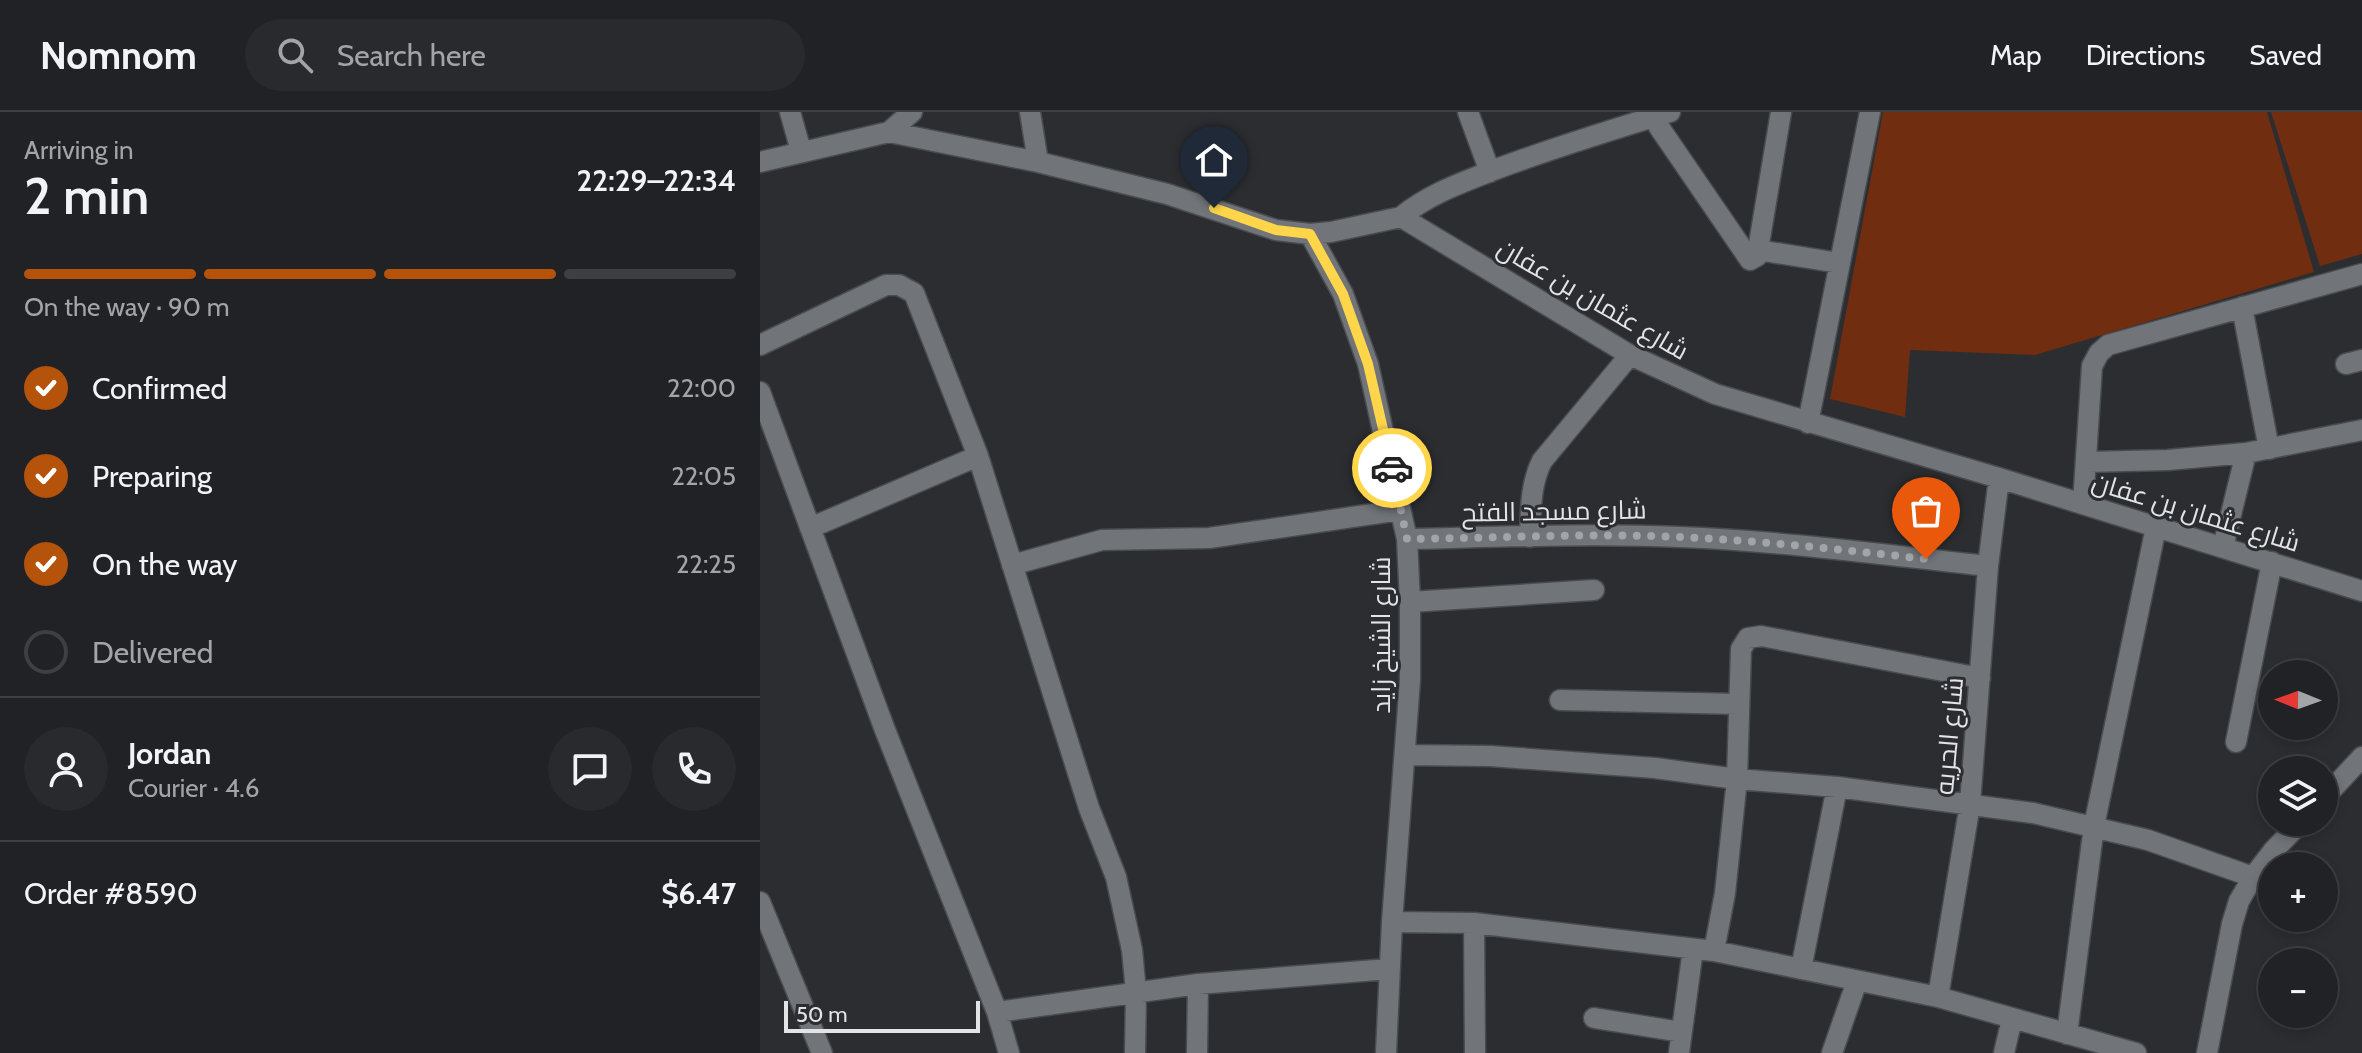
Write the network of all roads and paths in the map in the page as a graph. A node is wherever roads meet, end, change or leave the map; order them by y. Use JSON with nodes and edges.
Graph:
{"nodes":[{"id":1,"x":790,"y":112,"type":"edge"},
{"id":2,"x":912,"y":112,"type":"edge"},
{"id":3,"x":1030,"y":112,"type":"edge"},
{"id":4,"x":1468,"y":112,"type":"edge"},
{"id":5,"x":1781,"y":112,"type":"edge"},
{"id":6,"x":1870,"y":112,"type":"edge"},
{"id":7,"x":1659,"y":114,"type":"edge"},
{"id":8,"x":889,"y":132,"type":"junction"},
{"id":9,"x":801,"y":151,"type":"junction"},
{"id":10,"x":760,"y":162,"type":"edge"},
{"id":11,"x":1038,"y":162,"type":"junction"},
{"id":12,"x":1490,"y":172,"type":"junction"},
{"id":13,"x":1401,"y":217,"type":"junction"},
{"id":14,"x":1310,"y":234,"type":"junction"},
{"id":15,"x":1758,"y":250,"type":"junction"},
{"id":16,"x":1839,"y":263,"type":"junction"},
{"id":17,"x":2362,"y":274,"type":"edge"},
{"id":18,"x":2242,"y":307,"type":"junction"},
{"id":19,"x":760,"y":345,"type":"edge"},
{"id":20,"x":1630,"y":355,"type":"junction"},
{"id":21,"x":760,"y":392,"type":"edge"},
{"id":22,"x":1808,"y":423,"type":"junction"},
{"id":23,"x":2362,"y":430,"type":"edge"},
{"id":24,"x":2269,"y":449,"type":"junction"},
{"id":25,"x":2246,"y":453,"type":"junction"},
{"id":26,"x":978,"y":456,"type":"junction"},
{"id":27,"x":2086,"y":462,"type":"junction"},
{"id":28,"x":1999,"y":478,"type":"junction"},
{"id":29,"x":2083,"y":504,"type":"junction"},
{"id":30,"x":1400,"y":510,"type":"junction"},
{"id":31,"x":2156,"y":527,"type":"junction"},
{"id":32,"x":810,"y":528,"type":"junction"},
{"id":33,"x":1530,"y":537,"type":"junction"},
{"id":34,"x":1407,"y":539,"type":"junction"},
{"id":35,"x":2223,"y":547,"type":"junction"},
{"id":36,"x":2272,"y":562,"type":"junction"},
{"id":37,"x":1012,"y":565,"type":"junction"},
{"id":38,"x":1988,"y":566,"type":"junction"},
{"id":39,"x":1594,"y":590,"type":"dead end"},
{"id":40,"x":2362,"y":591,"type":"edge"},
{"id":41,"x":1410,"y":602,"type":"junction"},
{"id":42,"x":1980,"y":678,"type":"junction"},
{"id":43,"x":1560,"y":700,"type":"dead end"},
{"id":44,"x":1738,"y":704,"type":"junction"},
{"id":45,"x":2236,"y":742,"type":"dead end"},
{"id":46,"x":1405,"y":755,"type":"junction"},
{"id":47,"x":2362,"y":757,"type":"edge"},
{"id":48,"x":1737,"y":779,"type":"junction"},
{"id":49,"x":2338,"y":783,"type":"edge"},
{"id":50,"x":1837,"y":787,"type":"junction"},
{"id":51,"x":1970,"y":804,"type":"junction"},
{"id":52,"x":2094,"y":826,"type":"junction"},
{"id":53,"x":2289,"y":836,"type":"edge"},
{"id":54,"x":2253,"y":877,"type":"junction"},
{"id":55,"x":760,"y":902,"type":"edge"},
{"id":56,"x":1392,"y":922,"type":"junction"},
{"id":57,"x":1474,"y":923,"type":"junction"},
{"id":58,"x":1704,"y":950,"type":"junction"},
{"id":59,"x":1389,"y":969,"type":"junction"},
{"id":60,"x":1801,"y":969,"type":"junction"},
{"id":61,"x":1857,"y":981,"type":"junction"},
{"id":62,"x":1198,"y":984,"type":"junction"},
{"id":63,"x":1136,"y":992,"type":"junction"},
{"id":64,"x":1938,"y":997,"type":"junction"},
{"id":65,"x":997,"y":1012,"type":"junction"},
{"id":66,"x":1594,"y":1018,"type":"dead end"},
{"id":67,"x":2012,"y":1019,"type":"junction"},
{"id":68,"x":1681,"y":1032,"type":"junction"},
{"id":69,"x":2067,"y":1034,"type":"junction"},
{"id":70,"x":822,"y":1053,"type":"edge"},
{"id":71,"x":1009,"y":1053,"type":"edge"},
{"id":72,"x":1135,"y":1053,"type":"edge"},
{"id":73,"x":1197,"y":1053,"type":"edge"},
{"id":74,"x":1386,"y":1053,"type":"edge"},
{"id":75,"x":1475,"y":1053,"type":"edge"},
{"id":76,"x":1679,"y":1053,"type":"edge"},
{"id":77,"x":1832,"y":1053,"type":"edge"},
{"id":78,"x":2004,"y":1053,"type":"edge"},
{"id":79,"x":2136,"y":1053,"type":"edge"},
{"id":80,"x":2207,"y":1053,"type":"edge"}],
"edges":[{"from":1,"to":9,"type":"street"},
{"from":2,"to":8,"type":"street"},
{"from":3,"to":11,"type":"street"},
{"from":4,"to":12,"type":"street"},
{"from":5,"to":15,"type":"street"},
{"from":6,"to":16,"type":"street"},
{"from":7,"to":12,"type":"street"},
{"from":7,"to":15,"type":"street"},
{"from":8,"to":9,"type":"street"},
{"from":8,"to":11,"type":"street"},
{"from":9,"to":10,"type":"street"},
{"from":11,"to":14,"type":"street"},
{"from":12,"to":13,"type":"street"},
{"from":13,"to":14,"type":"street"},
{"from":13,"to":20,"type":"street","name":"شارع عثمان بن عفان"},
{"from":14,"to":30,"type":"street","name":"شارع الشيخ زايد"},
{"from":15,"to":16,"type":"street"},
{"from":16,"to":22,"type":"street"},
{"from":17,"to":18,"type":"street"},
{"from":18,"to":24,"type":"street"},
{"from":18,"to":27,"type":"street"},
{"from":19,"to":26,"type":"street"},
{"from":20,"to":22,"type":"street","name":"شارع عثمان بن عفان"},
{"from":20,"to":33,"type":"street"},
{"from":21,"to":32,"type":"street"},
{"from":22,"to":28,"type":"street","name":"شارع عثمان بن عفان"},
{"from":23,"to":24,"type":"street"},
{"from":24,"to":25,"type":"street"},
{"from":25,"to":27,"type":"street"},
{"from":25,"to":35,"type":"street"},
{"from":26,"to":32,"type":"street"},
{"from":26,"to":37,"type":"street"},
{"from":27,"to":29,"type":"street"},
{"from":28,"to":29,"type":"street","name":"شارع عثمان بن عفان"},
{"from":28,"to":38,"type":"street","name":"شارع الحريه"},
{"from":29,"to":31,"type":"street","name":"شارع عثمان بن عفان"},
{"from":30,"to":34,"type":"street","name":"شارع الشيخ زايد"},
{"from":30,"to":37,"type":"street"},
{"from":31,"to":35,"type":"street","name":"شارع عثمان بن عفان"},
{"from":31,"to":52,"type":"street"},
{"from":32,"to":65,"type":"street"},
{"from":33,"to":34,"type":"street","name":"شارع مسجد الفتح"},
{"from":33,"to":38,"type":"street","name":"شارع مسجد الفتح"},
{"from":34,"to":41,"type":"street","name":"شارع الشيخ زايد"},
{"from":35,"to":36,"type":"street","name":"شارع عثمان بن عفان"},
{"from":36,"to":40,"type":"street","name":"شارع عثمان بن عفان"},
{"from":36,"to":45,"type":"street"},
{"from":37,"to":63,"type":"street"},
{"from":38,"to":42,"type":"street","name":"شارع الحريه"},
{"from":39,"to":41,"type":"street"},
{"from":41,"to":46,"type":"street","name":"شارع الشيخ زايد"},
{"from":42,"to":44,"type":"street"},
{"from":42,"to":51,"type":"street","name":"شارع الحريه"},
{"from":43,"to":44,"type":"street"},
{"from":44,"to":48,"type":"street"},
{"from":46,"to":48,"type":"street"},
{"from":46,"to":56,"type":"street","name":"شارع الشيخ زايد"},
{"from":47,"to":49,"type":"street"},
{"from":48,"to":50,"type":"street"},
{"from":48,"to":58,"type":"street"},
{"from":50,"to":51,"type":"street"},
{"from":50,"to":60,"type":"street"},
{"from":51,"to":52,"type":"street"},
{"from":51,"to":64,"type":"street","name":"شارع الحريه"},
{"from":52,"to":54,"type":"street"},
{"from":52,"to":69,"type":"street"},
{"from":53,"to":54,"type":"street"},
{"from":54,"to":80,"type":"street"},
{"from":55,"to":70,"type":"street"},
{"from":56,"to":57,"type":"street"},
{"from":56,"to":59,"type":"street","name":"شارع الشيخ زايد"},
{"from":57,"to":58,"type":"street"},
{"from":57,"to":75,"type":"street"},
{"from":58,"to":60,"type":"street"},
{"from":58,"to":68,"type":"street"},
{"from":59,"to":62,"type":"street"},
{"from":59,"to":74,"type":"street","name":"شارع الشيخ زايد"},
{"from":60,"to":61,"type":"street"},
{"from":61,"to":64,"type":"street"},
{"from":61,"to":77,"type":"street"},
{"from":62,"to":63,"type":"street"},
{"from":62,"to":73,"type":"street"},
{"from":63,"to":65,"type":"street"},
{"from":63,"to":72,"type":"street"},
{"from":64,"to":67,"type":"street"},
{"from":65,"to":71,"type":"street"},
{"from":66,"to":68,"type":"street"},
{"from":67,"to":69,"type":"street"},
{"from":67,"to":78,"type":"street"},
{"from":68,"to":76,"type":"street"},
{"from":69,"to":79,"type":"street"}]}
